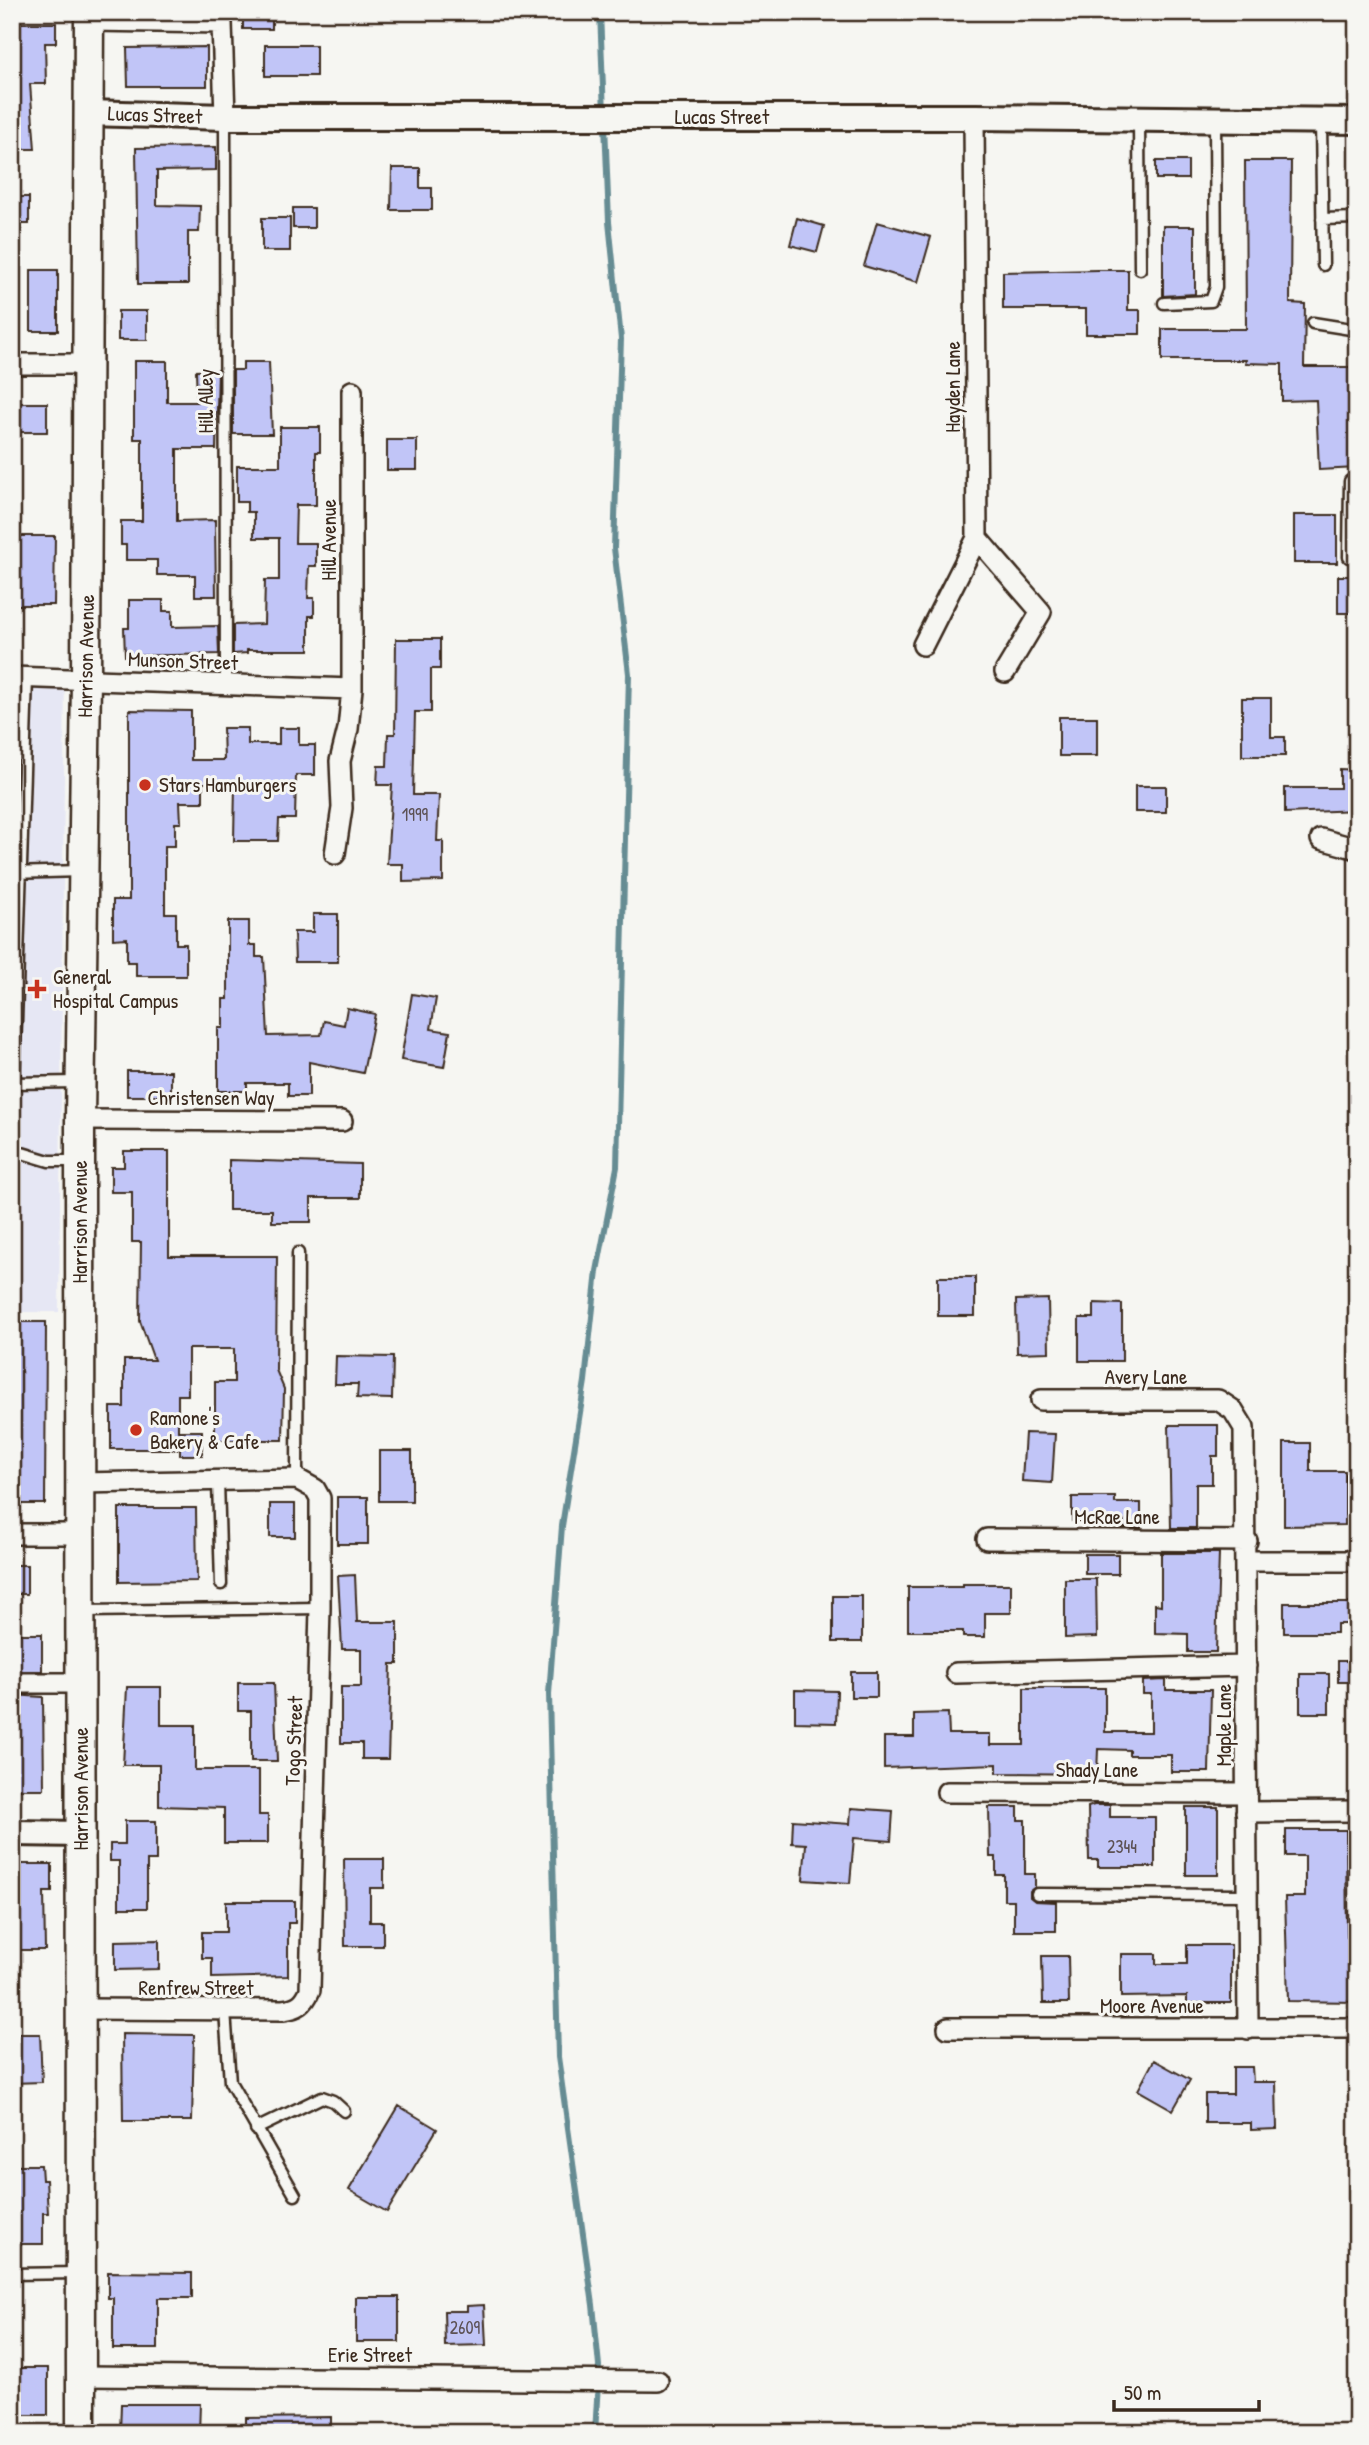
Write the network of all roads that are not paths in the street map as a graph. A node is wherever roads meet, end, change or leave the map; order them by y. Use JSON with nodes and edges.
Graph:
{"nodes":[{"id":1,"x":89,"y":17,"type":"edge"},
{"id":2,"x":88,"y":113,"type":"junction"},
{"id":3,"x":225,"y":117,"type":"junction"},
{"id":4,"x":974,"y":117,"type":"junction"},
{"id":5,"x":1139,"y":119,"type":"junction"},
{"id":6,"x":1215,"y":120,"type":"junction"},
{"id":7,"x":1321,"y":121,"type":"junction"},
{"id":8,"x":1357,"y":121,"type":"edge"},
{"id":9,"x":1322,"y":219,"type":"junction"},
{"id":10,"x":1357,"y":219,"type":"edge"},
{"id":11,"x":1323,"y":265,"type":"dead end"},
{"id":12,"x":1140,"y":269,"type":"dead end"},
{"id":13,"x":1164,"y":303,"type":"dead end"},
{"id":14,"x":1313,"y":323,"type":"dead end"},
{"id":15,"x":1357,"y":330,"type":"edge"},
{"id":16,"x":12,"y":364,"type":"edge"},
{"id":17,"x":89,"y":364,"type":"junction"},
{"id":18,"x":352,"y":391,"type":"dead end"},
{"id":19,"x":1350,"y":481,"type":"dead end"},
{"id":20,"x":977,"y":538,"type":"junction"},
{"id":21,"x":1357,"y":557,"type":"edge"},
{"id":22,"x":923,"y":645,"type":"dead end"},
{"id":23,"x":1005,"y":672,"type":"dead end"},
{"id":24,"x":20,"y":677,"type":"edge"},
{"id":25,"x":86,"y":679,"type":"junction"},
{"id":26,"x":226,"y":686,"type":"junction"},
{"id":27,"x":352,"y":689,"type":"junction"},
{"id":28,"x":1321,"y":839,"type":"dead end"},
{"id":29,"x":1357,"y":849,"type":"edge"},
{"id":30,"x":335,"y":854,"type":"dead end"},
{"id":31,"x":83,"y":871,"type":"junction"},
{"id":32,"x":17,"y":873,"type":"edge"},
{"id":33,"x":81,"y":1082,"type":"junction"},
{"id":34,"x":13,"y":1083,"type":"edge"},
{"id":35,"x":80,"y":1120,"type":"junction"},
{"id":36,"x":342,"y":1121,"type":"dead end"},
{"id":37,"x":12,"y":1150,"type":"edge"},
{"id":38,"x":80,"y":1161,"type":"junction"},
{"id":39,"x":298,"y":1253,"type":"dead end"},
{"id":40,"x":1041,"y":1400,"type":"dead end"},
{"id":41,"x":1242,"y":1422,"type":"joint"},
{"id":42,"x":218,"y":1481,"type":"junction"},
{"id":43,"x":304,"y":1482,"type":"junction"},
{"id":44,"x":80,"y":1483,"type":"junction"},
{"id":45,"x":12,"y":1534,"type":"edge"},
{"id":46,"x":80,"y":1534,"type":"junction"},
{"id":47,"x":987,"y":1539,"type":"dead end"},
{"id":48,"x":1247,"y":1551,"type":"junction"},
{"id":49,"x":1357,"y":1561,"type":"edge"},
{"id":50,"x":221,"y":1584,"type":"dead end"},
{"id":51,"x":320,"y":1608,"type":"junction"},
{"id":52,"x":80,"y":1611,"type":"junction"},
{"id":53,"x":1247,"y":1666,"type":"junction"},
{"id":54,"x":956,"y":1674,"type":"dead end"},
{"id":55,"x":12,"y":1684,"type":"edge"},
{"id":56,"x":81,"y":1684,"type":"junction"},
{"id":57,"x":947,"y":1792,"type":"dead end"},
{"id":58,"x":1247,"y":1802,"type":"junction"},
{"id":59,"x":1357,"y":1811,"type":"edge"},
{"id":60,"x":12,"y":1833,"type":"edge"},
{"id":61,"x":82,"y":1834,"type":"junction"},
{"id":62,"x":1037,"y":1895,"type":"dead end"},
{"id":63,"x":1247,"y":1895,"type":"junction"},
{"id":64,"x":305,"y":2000,"type":"joint"},
{"id":65,"x":83,"y":2009,"type":"junction"},
{"id":66,"x":225,"y":2011,"type":"junction"},
{"id":67,"x":948,"y":2028,"type":"dead end"},
{"id":68,"x":1357,"y":2028,"type":"edge"},
{"id":69,"x":1248,"y":2029,"type":"junction"},
{"id":70,"x":344,"y":2111,"type":"dead end"},
{"id":71,"x":256,"y":2129,"type":"junction"},
{"id":72,"x":295,"y":2195,"type":"dead end"},
{"id":73,"x":81,"y":2273,"type":"junction"},
{"id":74,"x":12,"y":2274,"type":"edge"},
{"id":75,"x":82,"y":2376,"type":"junction"},
{"id":76,"x":658,"y":2381,"type":"dead end"},
{"id":77,"x":81,"y":2433,"type":"edge"}],
"edges":[{"from":1,"to":2,"type":"main road","name":"Harrison Avenue"},
{"from":1,"to":3,"type":"street"},
{"from":2,"to":3,"type":"street","name":"Lucas Street"},
{"from":2,"to":17,"type":"main road","name":"Harrison Avenue"},
{"from":3,"to":4,"type":"street","name":"Lucas Street"},
{"from":3,"to":26,"type":"lane","name":"Hill Alley"},
{"from":4,"to":5,"type":"street","name":"Lucas Street"},
{"from":4,"to":20,"type":"street","name":"Hayden Lane"},
{"from":5,"to":6,"type":"street","name":"Lucas Street"},
{"from":5,"to":12,"type":"lane"},
{"from":6,"to":7,"type":"street","name":"Lucas Street"},
{"from":6,"to":13,"type":"lane"},
{"from":7,"to":8,"type":"street","name":"Lucas Street"},
{"from":7,"to":9,"type":"lane"},
{"from":9,"to":10,"type":"lane"},
{"from":9,"to":11,"type":"lane"},
{"from":14,"to":15,"type":"lane"},
{"from":16,"to":17,"type":"street"},
{"from":17,"to":25,"type":"main road","name":"Harrison Avenue"},
{"from":18,"to":27,"type":"street","name":"Hill Avenue"},
{"from":19,"to":21,"type":"lane"},
{"from":20,"to":22,"type":"street","name":"Hayden Lane"},
{"from":20,"to":23,"type":"street"},
{"from":24,"to":25,"type":"street","name":"Munson Street"},
{"from":24,"to":32,"type":"lane"},
{"from":25,"to":26,"type":"street","name":"Munson Street"},
{"from":25,"to":31,"type":"main road","name":"Harrison Avenue"},
{"from":26,"to":27,"type":"street","name":"Munson Street"},
{"from":27,"to":30,"type":"street","name":"Hill Avenue"},
{"from":28,"to":29,"type":"street"},
{"from":31,"to":32,"type":"lane"},
{"from":31,"to":33,"type":"main road","name":"Harrison Avenue"},
{"from":32,"to":34,"type":"lane"},
{"from":33,"to":34,"type":"lane"},
{"from":33,"to":35,"type":"main road","name":"Harrison Avenue"},
{"from":35,"to":36,"type":"street","name":"Christensen Way"},
{"from":35,"to":38,"type":"main road","name":"Harrison Avenue"},
{"from":37,"to":38,"type":"lane"},
{"from":38,"to":44,"type":"main road","name":"Harrison Avenue"},
{"from":39,"to":43,"type":"lane"},
{"from":40,"to":41,"type":"street","name":"Avery Lane"},
{"from":41,"to":48,"type":"street","name":"Maple Lane"},
{"from":42,"to":43,"type":"street"},
{"from":42,"to":44,"type":"street"},
{"from":42,"to":50,"type":"lane"},
{"from":43,"to":51,"type":"street","name":"Togo Street"},
{"from":44,"to":46,"type":"main road","name":"Harrison Avenue"},
{"from":45,"to":46,"type":"street"},
{"from":46,"to":52,"type":"main road","name":"Harrison Avenue"},
{"from":47,"to":48,"type":"street","name":"McRae Lane"},
{"from":48,"to":49,"type":"street","name":"McRae Lane"},
{"from":48,"to":53,"type":"street","name":"Maple Lane"},
{"from":51,"to":52,"type":"lane"},
{"from":51,"to":64,"type":"street","name":"Togo Street"},
{"from":52,"to":56,"type":"main road","name":"Harrison Avenue"},
{"from":53,"to":54,"type":"street"},
{"from":53,"to":58,"type":"street","name":"Maple Lane"},
{"from":55,"to":56,"type":"street"},
{"from":56,"to":61,"type":"main road","name":"Harrison Avenue"},
{"from":57,"to":58,"type":"street","name":"Shady Lane"},
{"from":58,"to":59,"type":"street","name":"Shady Lane"},
{"from":58,"to":63,"type":"street","name":"Maple Lane"},
{"from":60,"to":61,"type":"street"},
{"from":61,"to":65,"type":"main road","name":"Harrison Avenue"},
{"from":62,"to":63,"type":"lane"},
{"from":63,"to":69,"type":"street","name":"Maple Lane"},
{"from":64,"to":66,"type":"street","name":"Renfrew Street"},
{"from":65,"to":66,"type":"street","name":"Renfrew Street"},
{"from":65,"to":73,"type":"main road","name":"Harrison Avenue"},
{"from":66,"to":71,"type":"lane"},
{"from":67,"to":69,"type":"street","name":"Moore Avenue"},
{"from":68,"to":69,"type":"street","name":"Moore Avenue"},
{"from":70,"to":71,"type":"lane"},
{"from":71,"to":72,"type":"lane"},
{"from":73,"to":74,"type":"lane"},
{"from":73,"to":75,"type":"main road","name":"Harrison Avenue"},
{"from":75,"to":76,"type":"street","name":"Erie Street"},
{"from":75,"to":77,"type":"main road","name":"Harrison Avenue"}]}
